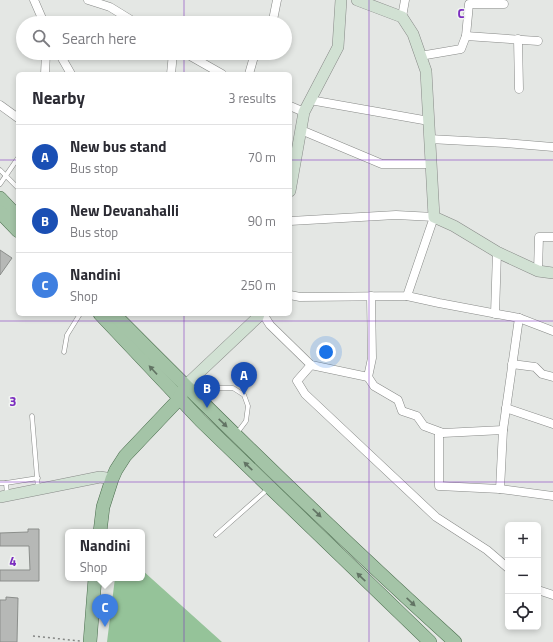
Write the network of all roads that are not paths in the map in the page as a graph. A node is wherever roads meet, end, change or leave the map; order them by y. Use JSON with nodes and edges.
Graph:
{"nodes":[{"id":1,"x":34,"y":0,"type":"edge"},
{"id":2,"x":88,"y":0,"type":"edge"},
{"id":3,"x":277,"y":0,"type":"edge"},
{"id":4,"x":340,"y":0,"type":"edge"},
{"id":5,"x":357,"y":0,"type":"edge"},
{"id":6,"x":406,"y":0,"type":"edge"},
{"id":7,"x":504,"y":4,"type":"dead end"},
{"id":8,"x":41,"y":16,"type":"edge"},
{"id":9,"x":125,"y":16,"type":"edge"},
{"id":10,"x":274,"y":16,"type":"edge"},
{"id":11,"x":402,"y":17,"type":"junction"},
{"id":12,"x":466,"y":36,"type":"junction"},
{"id":13,"x":518,"y":39,"type":"junction"},
{"id":14,"x":538,"y":40,"type":"dead end"},
{"id":15,"x":420,"y":56,"type":"junction"},
{"id":16,"x":46,"y":60,"type":"edge"},
{"id":17,"x":63,"y":60,"type":"edge"},
{"id":18,"x":172,"y":60,"type":"edge"},
{"id":19,"x":197,"y":60,"type":"edge"},
{"id":20,"x":253,"y":60,"type":"edge"},
{"id":21,"x":45,"y":72,"type":"edge"},
{"id":22,"x":70,"y":72,"type":"edge"},
{"id":23,"x":171,"y":72,"type":"edge"},
{"id":24,"x":218,"y":72,"type":"edge"},
{"id":25,"x":250,"y":72,"type":"edge"},
{"id":26,"x":519,"y":89,"type":"dead end"},
{"id":27,"x":310,"y":100,"type":"junction"},
{"id":28,"x":0,"y":106,"type":"edge"},
{"id":29,"x":292,"y":107,"type":"edge"},
{"id":30,"x":304,"y":112,"type":"junction"},
{"id":31,"x":16,"y":117,"type":"edge"},
{"id":32,"x":428,"y":121,"type":"junction"},
{"id":33,"x":301,"y":130,"type":"junction"},
{"id":34,"x":429,"y":139,"type":"junction"},
{"id":35,"x":553,"y":147,"type":"edge"},
{"id":36,"x":16,"y":161,"type":"edge"},
{"id":37,"x":431,"y":164,"type":"junction"},
{"id":38,"x":0,"y":170,"type":"edge"},
{"id":39,"x":6,"y":177,"type":"junction"},
{"id":40,"x":292,"y":180,"type":"edge"},
{"id":41,"x":0,"y":184,"type":"edge"},
{"id":42,"x":16,"y":186,"type":"edge"},
{"id":43,"x":0,"y":198,"type":"edge"},
{"id":44,"x":0,"y":212,"type":"edge"},
{"id":45,"x":16,"y":215,"type":"edge"},
{"id":46,"x":434,"y":216,"type":"junction"},
{"id":47,"x":292,"y":221,"type":"edge"},
{"id":48,"x":16,"y":229,"type":"edge"},
{"id":49,"x":553,"y":237,"type":"edge"},
{"id":50,"x":497,"y":252,"type":"junction"},
{"id":51,"x":538,"y":271,"type":"junction"},
{"id":52,"x":553,"y":273,"type":"edge"},
{"id":53,"x":292,"y":295,"type":"edge"},
{"id":54,"x":371,"y":296,"type":"junction"},
{"id":55,"x":407,"y":296,"type":"junction"},
{"id":56,"x":495,"y":314,"type":"junction"},
{"id":57,"x":79,"y":316,"type":"edge"},
{"id":58,"x":102,"y":316,"type":"edge"},
{"id":59,"x":116,"y":316,"type":"edge"},
{"id":60,"x":258,"y":316,"type":"edge"},
{"id":61,"x":264,"y":316,"type":"edge"},
{"id":62,"x":520,"y":318,"type":"junction"},
{"id":63,"x":553,"y":330,"type":"edge"},
{"id":64,"x":64,"y":352,"type":"dead end"},
{"id":65,"x":512,"y":364,"type":"junction"},
{"id":66,"x":311,"y":366,"type":"junction"},
{"id":67,"x":368,"y":377,"type":"junction"},
{"id":68,"x":553,"y":377,"type":"edge"},
{"id":69,"x":185,"y":386,"type":"junction"},
{"id":70,"x":196,"y":397,"type":"junction"},
{"id":71,"x":179,"y":399,"type":"junction"},
{"id":72,"x":506,"y":408,"type":"junction"},
{"id":73,"x":189,"y":409,"type":"junction"},
{"id":74,"x":32,"y":416,"type":"dead end"},
{"id":75,"x":553,"y":424,"type":"edge"},
{"id":76,"x":503,"y":430,"type":"junction"},
{"id":77,"x":439,"y":432,"type":"junction"},
{"id":78,"x":236,"y":435,"type":"junction"},
{"id":79,"x":38,"y":478,"type":"junction"},
{"id":80,"x":112,"y":478,"type":"junction"},
{"id":81,"x":6,"y":483,"type":"junction"},
{"id":82,"x":0,"y":484,"type":"edge"},
{"id":83,"x":270,"y":488,"type":"junction"},
{"id":84,"x":500,"y":489,"type":"junction"},
{"id":85,"x":38,"y":490,"type":"junction"},
{"id":86,"x":553,"y":496,"type":"edge"},
{"id":87,"x":4,"y":497,"type":"edge"},
{"id":88,"x":100,"y":529,"type":"edge"},
{"id":89,"x":216,"y":535,"type":"dead end"},
{"id":90,"x":505,"y":565,"type":"edge"},
{"id":91,"x":95,"y":581,"type":"edge"},
{"id":92,"x":541,"y":591,"type":"edge"},
{"id":93,"x":553,"y":595,"type":"edge"},
{"id":94,"x":85,"y":642,"type":"edge"},
{"id":95,"x":430,"y":642,"type":"edge"},
{"id":96,"x":455,"y":642,"type":"edge"}],
"edges":[{"from":1,"to":8,"type":"street"},
{"from":2,"to":9,"type":"street"},
{"from":3,"to":10,"type":"street"},
{"from":4,"to":27,"type":"street"},
{"from":5,"to":11,"type":"street"},
{"from":6,"to":11,"type":"street"},
{"from":7,"to":12,"type":"street"},
{"from":11,"to":15,"type":"street"},
{"from":12,"to":13,"type":"street"},
{"from":12,"to":15,"type":"street"},
{"from":13,"to":14,"type":"street"},
{"from":13,"to":26,"type":"street"},
{"from":15,"to":32,"type":"street"},
{"from":16,"to":21,"type":"street"},
{"from":17,"to":22,"type":"street"},
{"from":18,"to":23,"type":"street"},
{"from":19,"to":24,"type":"street"},
{"from":20,"to":25,"type":"street"},
{"from":27,"to":30,"type":"street"},
{"from":27,"to":32,"type":"street"},
{"from":28,"to":31,"type":"street"},
{"from":29,"to":30,"type":"street"},
{"from":30,"to":33,"type":"street"},
{"from":32,"to":34,"type":"street"},
{"from":33,"to":37,"type":"street"},
{"from":33,"to":40,"type":"street"},
{"from":34,"to":35,"type":"street"},
{"from":34,"to":37,"type":"street"},
{"from":36,"to":39,"type":"lane"},
{"from":37,"to":46,"type":"street"},
{"from":38,"to":39,"type":"lane"},
{"from":39,"to":41,"type":"lane"},
{"from":39,"to":42,"type":"lane"},
{"from":43,"to":45,"type":"main road"},
{"from":44,"to":48,"type":"main road"},
{"from":46,"to":47,"type":"street"},
{"from":46,"to":50,"type":"street"},
{"from":46,"to":55,"type":"street"},
{"from":49,"to":51,"type":"street"},
{"from":50,"to":51,"type":"street"},
{"from":50,"to":56,"type":"street"},
{"from":51,"to":52,"type":"street"},
{"from":53,"to":54,"type":"street"},
{"from":54,"to":55,"type":"street"},
{"from":54,"to":67,"type":"street"},
{"from":55,"to":56,"type":"street"},
{"from":56,"to":62,"type":"street"},
{"from":57,"to":64,"type":"lane"},
{"from":71,"to":58,"type":"main road","one_way":true},
{"from":59,"to":69,"type":"main road"},
{"from":60,"to":69,"type":"street"},
{"from":61,"to":66,"type":"street"},
{"from":62,"to":63,"type":"street"},
{"from":62,"to":65,"type":"street"},
{"from":65,"to":68,"type":"street"},
{"from":65,"to":72,"type":"street"},
{"from":66,"to":67,"type":"street"},
{"from":66,"to":90,"type":"street"},
{"from":67,"to":77,"type":"street"},
{"from":69,"to":70,"type":"main road"},
{"from":69,"to":71,"type":"main road"},
{"from":70,"to":73,"type":"lane"},
{"from":70,"to":78,"type":"main road","one_way":true},
{"from":70,"to":78,"type":"lane"},
{"from":71,"to":73,"type":"main road"},
{"from":71,"to":80,"type":"main road"},
{"from":72,"to":75,"type":"street"},
{"from":72,"to":76,"type":"street"},
{"from":83,"to":73,"type":"main road","one_way":true},
{"from":74,"to":79,"type":"lane"},
{"from":76,"to":77,"type":"street"},
{"from":76,"to":84,"type":"street"},
{"from":77,"to":84,"type":"street"},
{"from":78,"to":96,"type":"main road","one_way":true},
{"from":79,"to":81,"type":"lane"},
{"from":79,"to":85,"type":"lane"},
{"from":80,"to":85,"type":"street"},
{"from":80,"to":88,"type":"main road"},
{"from":81,"to":82,"type":"lane"},
{"from":81,"to":87,"type":"lane"},
{"from":83,"to":89,"type":"lane"},
{"from":95,"to":83,"type":"main road","one_way":true},
{"from":84,"to":86,"type":"street"},
{"from":85,"to":87,"type":"street"},
{"from":91,"to":94,"type":"main road"},
{"from":92,"to":93,"type":"street"}]}
